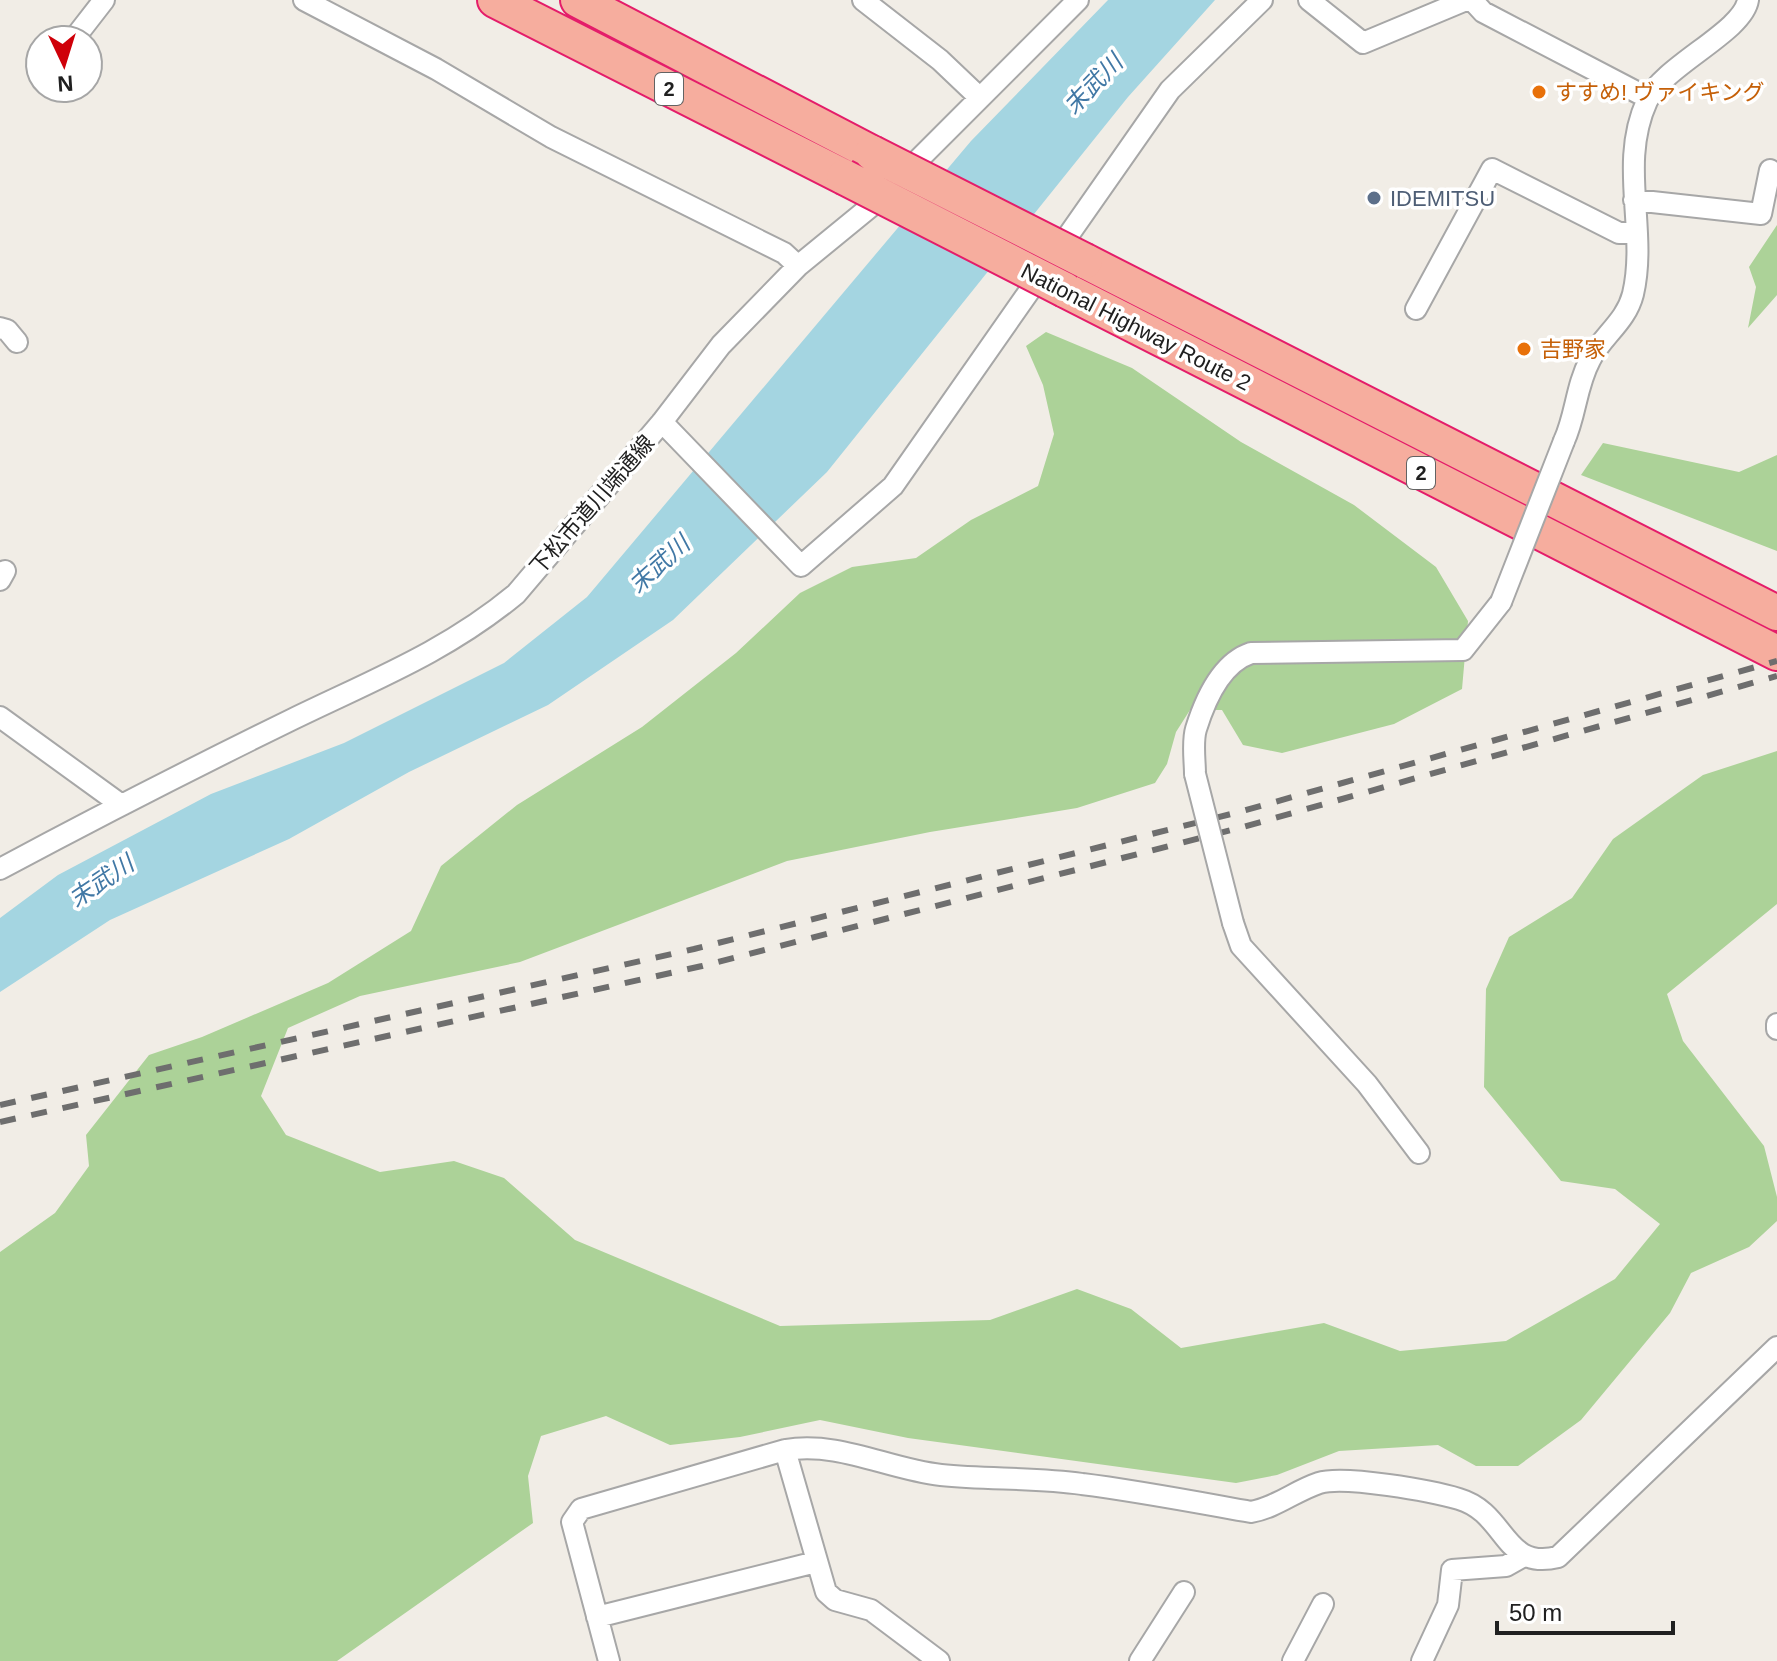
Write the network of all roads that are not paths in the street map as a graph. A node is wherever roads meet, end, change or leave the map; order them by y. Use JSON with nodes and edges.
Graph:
{"nodes":[{"id":1,"x":104,"y":0,"type":"edge"},
{"id":2,"x":304,"y":0,"type":"edge"},
{"id":3,"x":495,"y":0,"type":"edge"},
{"id":4,"x":578,"y":0,"type":"edge"},
{"id":5,"x":863,"y":0,"type":"edge"},
{"id":6,"x":1078,"y":0,"type":"edge"},
{"id":7,"x":1262,"y":0,"type":"edge"},
{"id":8,"x":1309,"y":0,"type":"edge"},
{"id":9,"x":1469,"y":0,"type":"edge"},
{"id":10,"x":1748,"y":0,"type":"edge"},
{"id":11,"x":85,"y":24,"type":"edge"},
{"id":12,"x":980,"y":98,"type":"junction"},
{"id":13,"x":1648,"y":98,"type":"junction"},
{"id":14,"x":1770,"y":170,"type":"dead end"},
{"id":15,"x":1634,"y":200,"type":"junction"},
{"id":16,"x":1636,"y":233,"type":"junction"},
{"id":17,"x":798,"y":266,"type":"junction"},
{"id":18,"x":1416,"y":309,"type":"dead end"},
{"id":19,"x":0,"y":328,"type":"edge"},
{"id":20,"x":17,"y":342,"type":"dead end"},
{"id":21,"x":668,"y":428,"type":"junction"},
{"id":22,"x":1777,"y":613,"type":"edge"},
{"id":23,"x":1777,"y":653,"type":"edge"},
{"id":24,"x":0,"y":717,"type":"edge"},
{"id":25,"x":120,"y":804,"type":"junction"},
{"id":26,"x":0,"y":869,"type":"edge"},
{"id":27,"x":1419,"y":1153,"type":"dead end"},
{"id":28,"x":1777,"y":1347,"type":"edge"},
{"id":29,"x":785,"y":1450,"type":"junction"},
{"id":30,"x":1522,"y":1557,"type":"junction"},
{"id":31,"x":816,"y":1562,"type":"junction"},
{"id":32,"x":1184,"y":1592,"type":"dead end"},
{"id":33,"x":1323,"y":1604,"type":"dead end"},
{"id":34,"x":597,"y":1617,"type":"junction"},
{"id":35,"x":609,"y":1661,"type":"edge"},
{"id":36,"x":939,"y":1661,"type":"edge"},
{"id":37,"x":1140,"y":1661,"type":"edge"},
{"id":38,"x":1293,"y":1661,"type":"edge"},
{"id":39,"x":1422,"y":1661,"type":"edge"}],
"edges":[{"from":1,"to":11,"type":"street"},
{"from":2,"to":17,"type":"street"},
{"from":3,"to":23,"type":"highway","name":"National Highway Route 2","number":"2","bridge":true},
{"from":4,"to":22,"type":"highway","name":"National Highway Route 2","number":"2","bridge":true},
{"from":5,"to":12,"type":"street"},
{"from":6,"to":12,"type":"street","name":"下松市道川端通線"},
{"from":7,"to":21,"type":"street"},
{"from":8,"to":9,"type":"street"},
{"from":9,"to":13,"type":"street"},
{"from":10,"to":13,"type":"street"},
{"from":12,"to":17,"type":"street","name":"下松市道川端通線"},
{"from":13,"to":15,"type":"street"},
{"from":14,"to":15,"type":"street"},
{"from":15,"to":16,"type":"street"},
{"from":16,"to":18,"type":"street"},
{"from":16,"to":27,"type":"street","bridge":true},
{"from":17,"to":21,"type":"street","name":"下松市道川端通線"},
{"from":19,"to":20,"type":"street"},
{"from":21,"to":25,"type":"street","name":"下松市道川端通線"},
{"from":24,"to":25,"type":"street"},
{"from":25,"to":26,"type":"street","name":"下松市道川端通線"},
{"from":28,"to":30,"type":"street"},
{"from":29,"to":30,"type":"street"},
{"from":29,"to":31,"type":"street"},
{"from":29,"to":34,"type":"street"},
{"from":30,"to":39,"type":"street"},
{"from":31,"to":34,"type":"street"},
{"from":31,"to":36,"type":"street"},
{"from":32,"to":37,"type":"street"},
{"from":33,"to":38,"type":"street"},
{"from":34,"to":35,"type":"street"}]}
